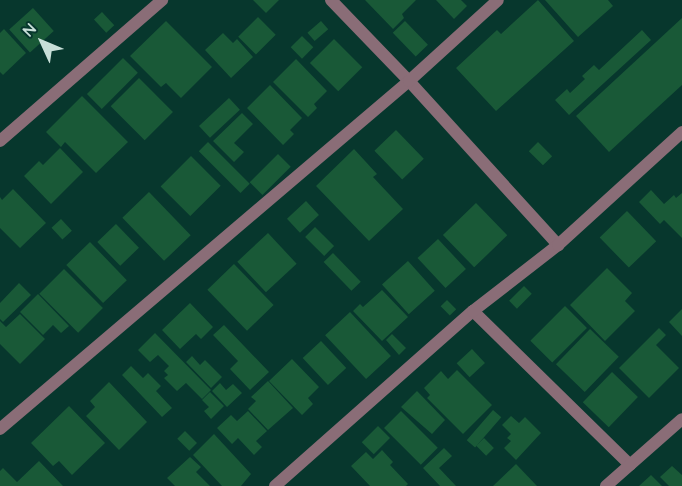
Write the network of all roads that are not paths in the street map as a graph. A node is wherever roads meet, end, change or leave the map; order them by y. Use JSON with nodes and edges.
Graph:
{"nodes":[{"id":1,"x":162,"y":0,"type":"edge"},
{"id":2,"x":331,"y":0,"type":"edge"},
{"id":3,"x":498,"y":0,"type":"edge"},
{"id":4,"x":409,"y":81,"type":"junction"},
{"id":5,"x":682,"y":132,"type":"edge"},
{"id":6,"x":0,"y":141,"type":"edge"},
{"id":7,"x":558,"y":245,"type":"junction"},
{"id":8,"x":473,"y":311,"type":"junction"},
{"id":9,"x":682,"y":419,"type":"edge"},
{"id":10,"x":0,"y":429,"type":"edge"},
{"id":11,"x":630,"y":465,"type":"junction"},
{"id":12,"x":275,"y":486,"type":"edge"},
{"id":13,"x":606,"y":486,"type":"edge"}],
"edges":[{"from":1,"to":6,"type":"street"},
{"from":2,"to":4,"type":"street"},
{"from":3,"to":4,"type":"street"},
{"from":4,"to":7,"type":"street"},
{"from":4,"to":10,"type":"street"},
{"from":5,"to":7,"type":"street"},
{"from":7,"to":8,"type":"street"},
{"from":8,"to":11,"type":"street"},
{"from":8,"to":12,"type":"street"},
{"from":9,"to":11,"type":"street"},
{"from":11,"to":13,"type":"street"}]}
